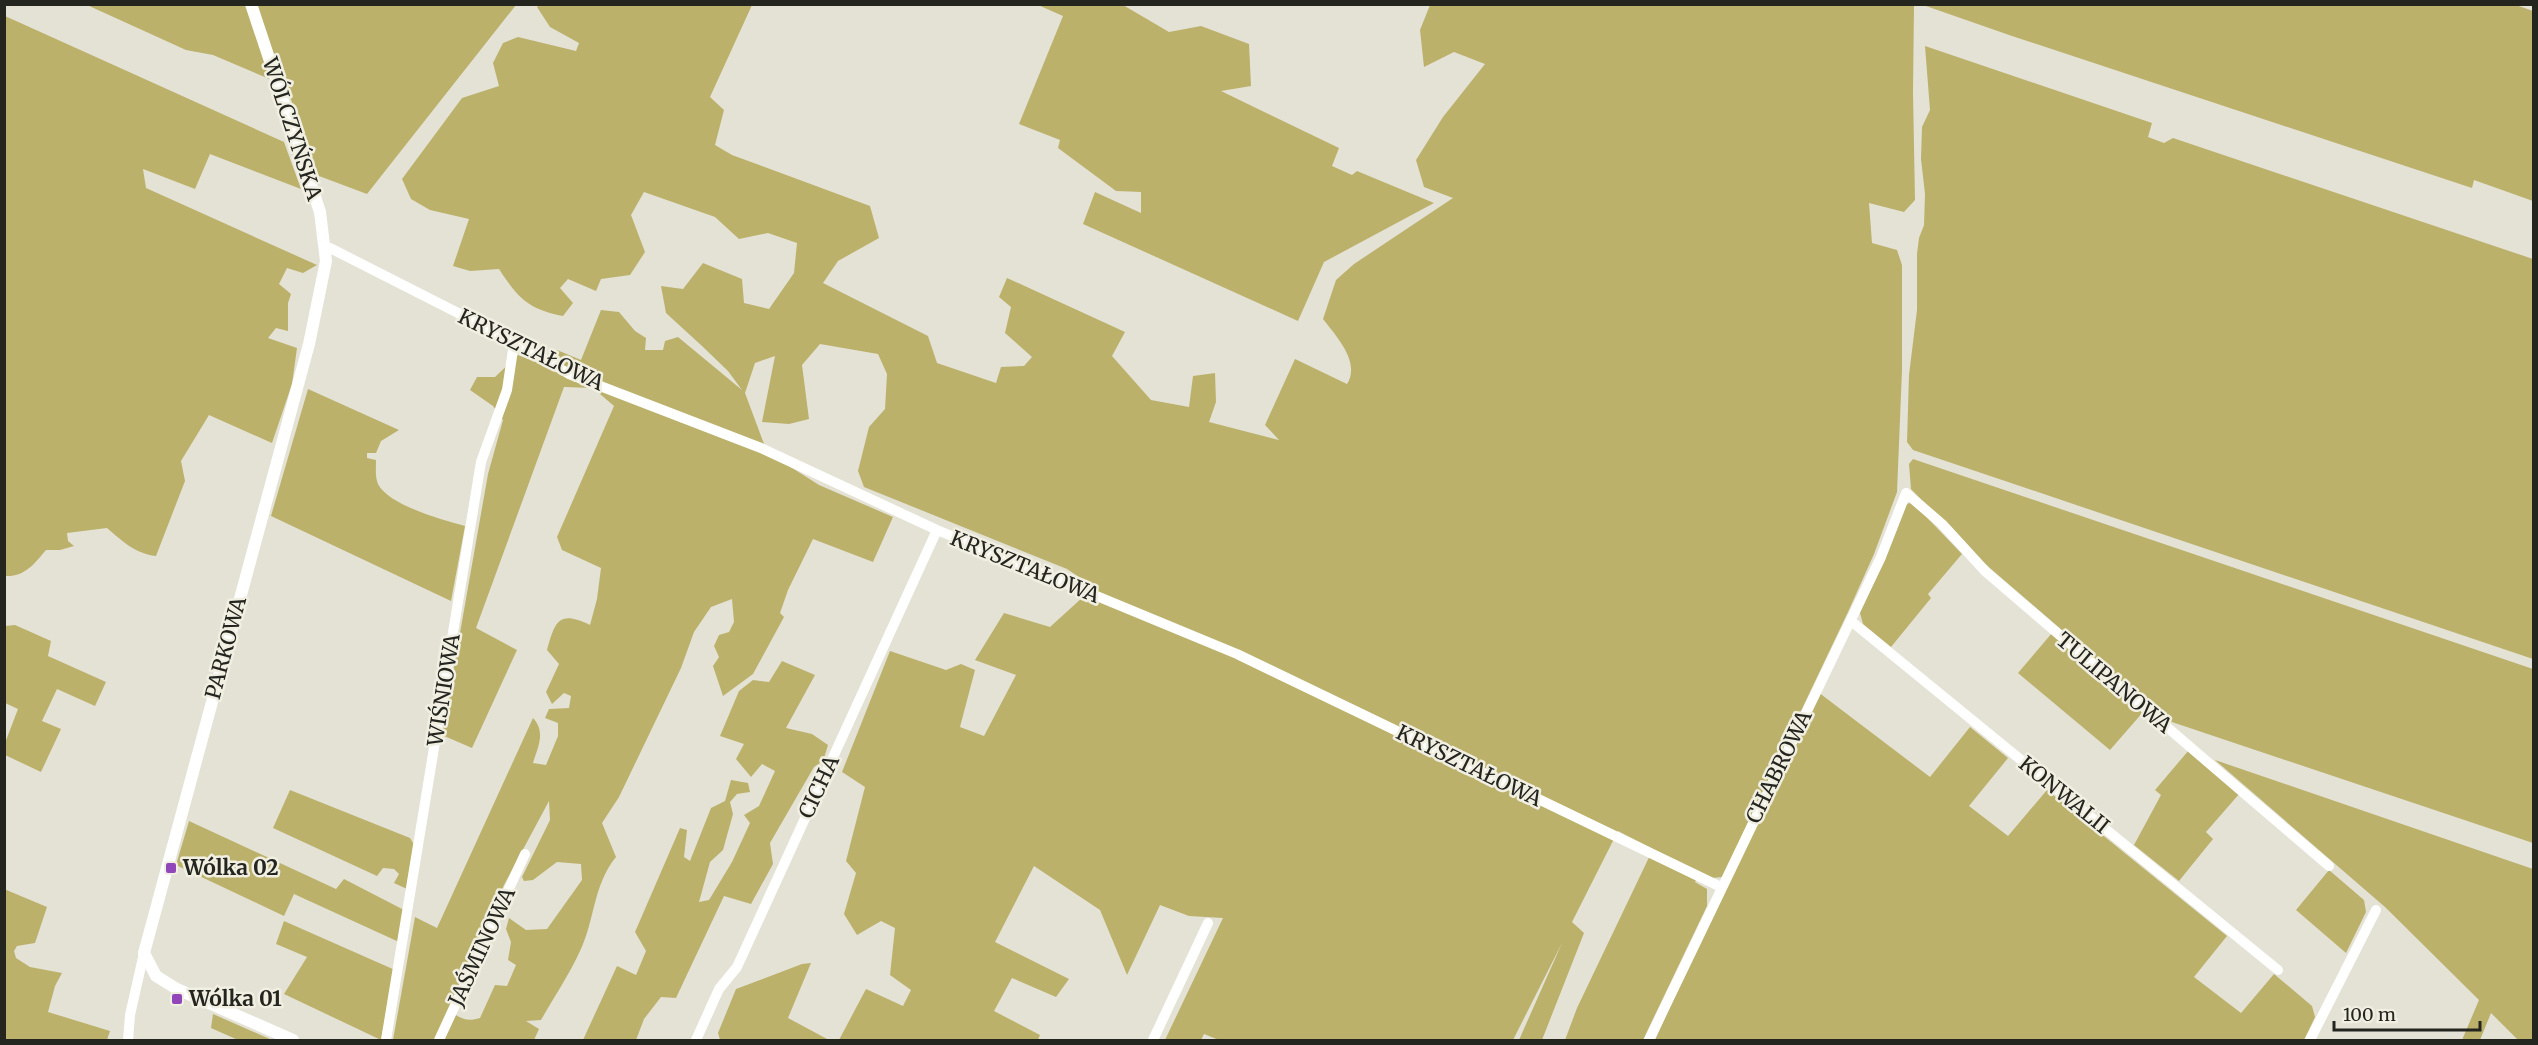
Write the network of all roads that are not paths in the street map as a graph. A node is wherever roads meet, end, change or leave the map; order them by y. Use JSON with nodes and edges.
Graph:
{"nodes":[{"id":1,"x":250,"y":4,"type":"edge"},
{"id":2,"x":327,"y":251,"type":"junction"},
{"id":3,"x":514,"y":343,"type":"junction"},
{"id":4,"x":1906,"y":493,"type":"joint"},
{"id":5,"x":937,"y":530,"type":"junction"},
{"id":6,"x":1851,"y":621,"type":"junction"},
{"id":7,"x":525,"y":854,"type":"dead end"},
{"id":8,"x":2329,"y":866,"type":"dead end"},
{"id":9,"x":1721,"y":887,"type":"junction"},
{"id":10,"x":2376,"y":910,"type":"dead end"},
{"id":11,"x":1209,"y":923,"type":"dead end"},
{"id":12,"x":144,"y":953,"type":"junction"},
{"id":13,"x":2278,"y":970,"type":"dead end"},
{"id":14,"x":128,"y":1041,"type":"edge"},
{"id":15,"x":293,"y":1041,"type":"edge"},
{"id":16,"x":386,"y":1041,"type":"edge"},
{"id":17,"x":439,"y":1041,"type":"edge"},
{"id":18,"x":696,"y":1041,"type":"edge"},
{"id":19,"x":1152,"y":1041,"type":"edge"},
{"id":20,"x":1649,"y":1041,"type":"edge"},
{"id":21,"x":2310,"y":1041,"type":"edge"}],
"edges":[{"from":1,"to":2,"type":"street","name":"WÓLCZYŃSKA"},
{"from":2,"to":3,"type":"street","name":"KRYSZTAŁOWA"},
{"from":2,"to":12,"type":"street","name":"PARKOWA"},
{"from":3,"to":5,"type":"street","name":"KRYSZTAŁOWA"},
{"from":3,"to":16,"type":"street","name":"WIŚNIOWA"},
{"from":4,"to":6,"type":"street","name":"CHABROWA"},
{"from":4,"to":8,"type":"street","name":"TULIPANOWA"},
{"from":5,"to":9,"type":"street","name":"KRYSZTAŁOWA"},
{"from":5,"to":18,"type":"street","name":"CICHA"},
{"from":6,"to":9,"type":"street","name":"CHABROWA"},
{"from":6,"to":13,"type":"street","name":"KONWALII"},
{"from":7,"to":17,"type":"street","name":"JAŚMINOWA"},
{"from":9,"to":20,"type":"street","name":"CHABROWA"},
{"from":10,"to":21,"type":"street"},
{"from":11,"to":19,"type":"street"},
{"from":12,"to":14,"type":"street","name":"PARKOWA"},
{"from":12,"to":15,"type":"street"}]}
